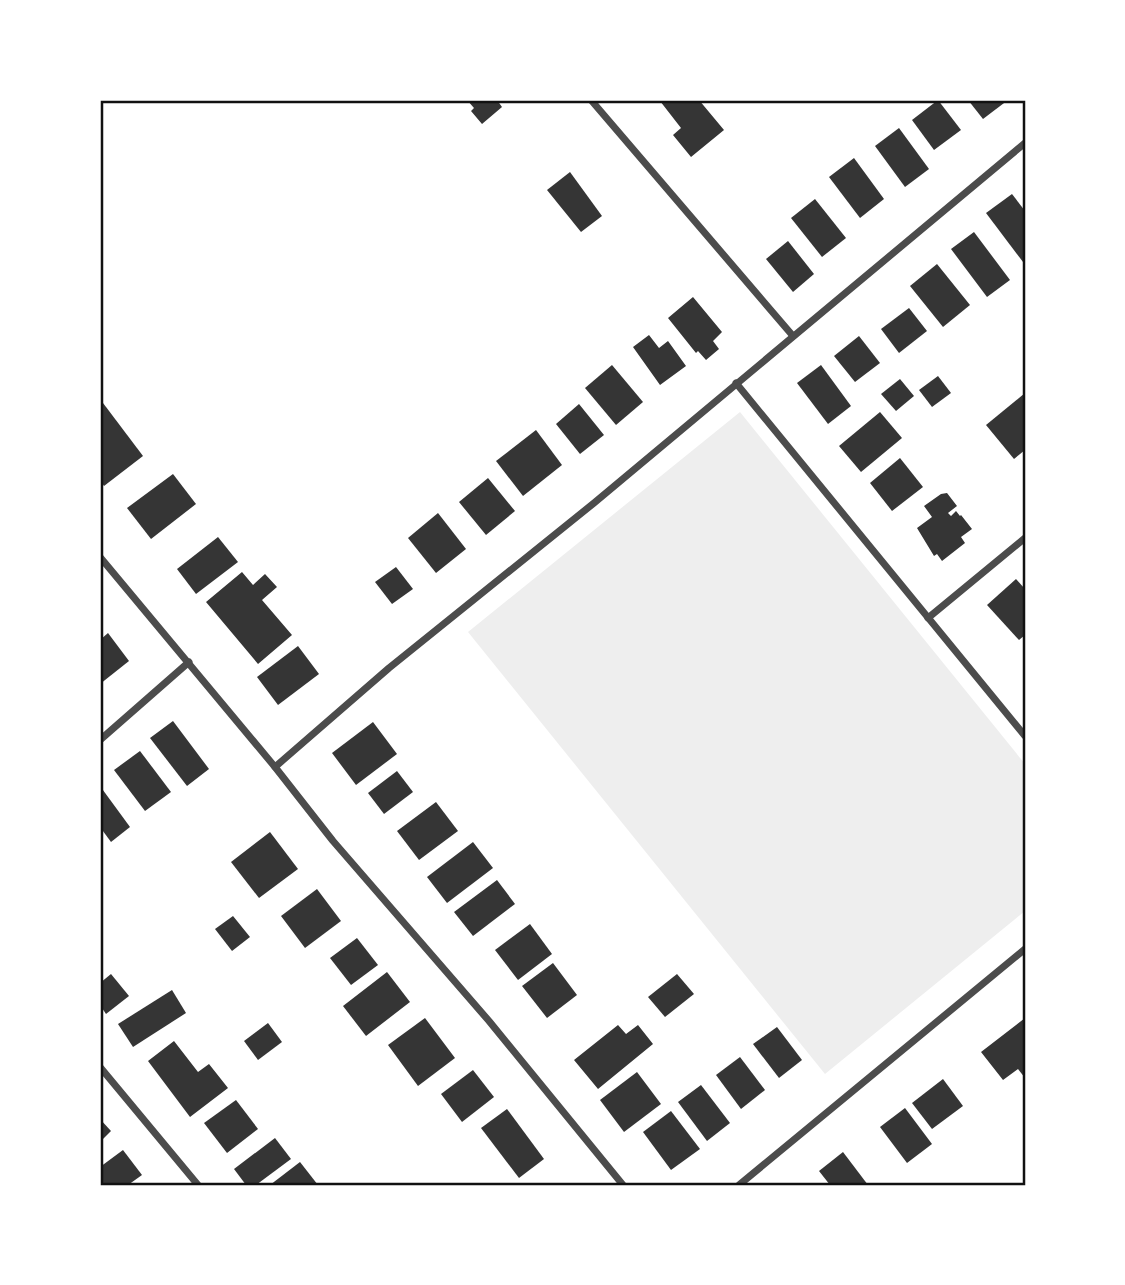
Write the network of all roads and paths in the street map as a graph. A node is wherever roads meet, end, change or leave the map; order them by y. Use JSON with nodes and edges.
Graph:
{"nodes":[{"id":1,"x":591,"y":100,"type":"edge"},
{"id":2,"x":1025,"y":143,"type":"edge"},
{"id":3,"x":793,"y":336,"type":"junction"},
{"id":4,"x":736,"y":383,"type":"junction"},
{"id":5,"x":1025,"y":538,"type":"edge"},
{"id":6,"x":100,"y":557,"type":"edge"},
{"id":7,"x":928,"y":618,"type":"junction"},
{"id":8,"x":189,"y":662,"type":"junction"},
{"id":9,"x":1025,"y":736,"type":"edge"},
{"id":10,"x":100,"y":740,"type":"edge"},
{"id":11,"x":275,"y":767,"type":"junction"},
{"id":12,"x":1025,"y":949,"type":"edge"},
{"id":13,"x":100,"y":1067,"type":"edge"},
{"id":14,"x":198,"y":1185,"type":"edge"},
{"id":15,"x":623,"y":1185,"type":"edge"},
{"id":16,"x":739,"y":1185,"type":"edge"}],
"edges":[{"from":1,"to":3,"type":"street"},
{"from":2,"to":3,"type":"street"},
{"from":3,"to":4,"type":"street"},
{"from":4,"to":7,"type":"street"},
{"from":4,"to":11,"type":"street"},
{"from":5,"to":7,"type":"street"},
{"from":6,"to":8,"type":"street"},
{"from":7,"to":9,"type":"street"},
{"from":8,"to":10,"type":"street"},
{"from":8,"to":11,"type":"street"},
{"from":11,"to":15,"type":"street"},
{"from":12,"to":16,"type":"street"},
{"from":13,"to":14,"type":"street"}]}
